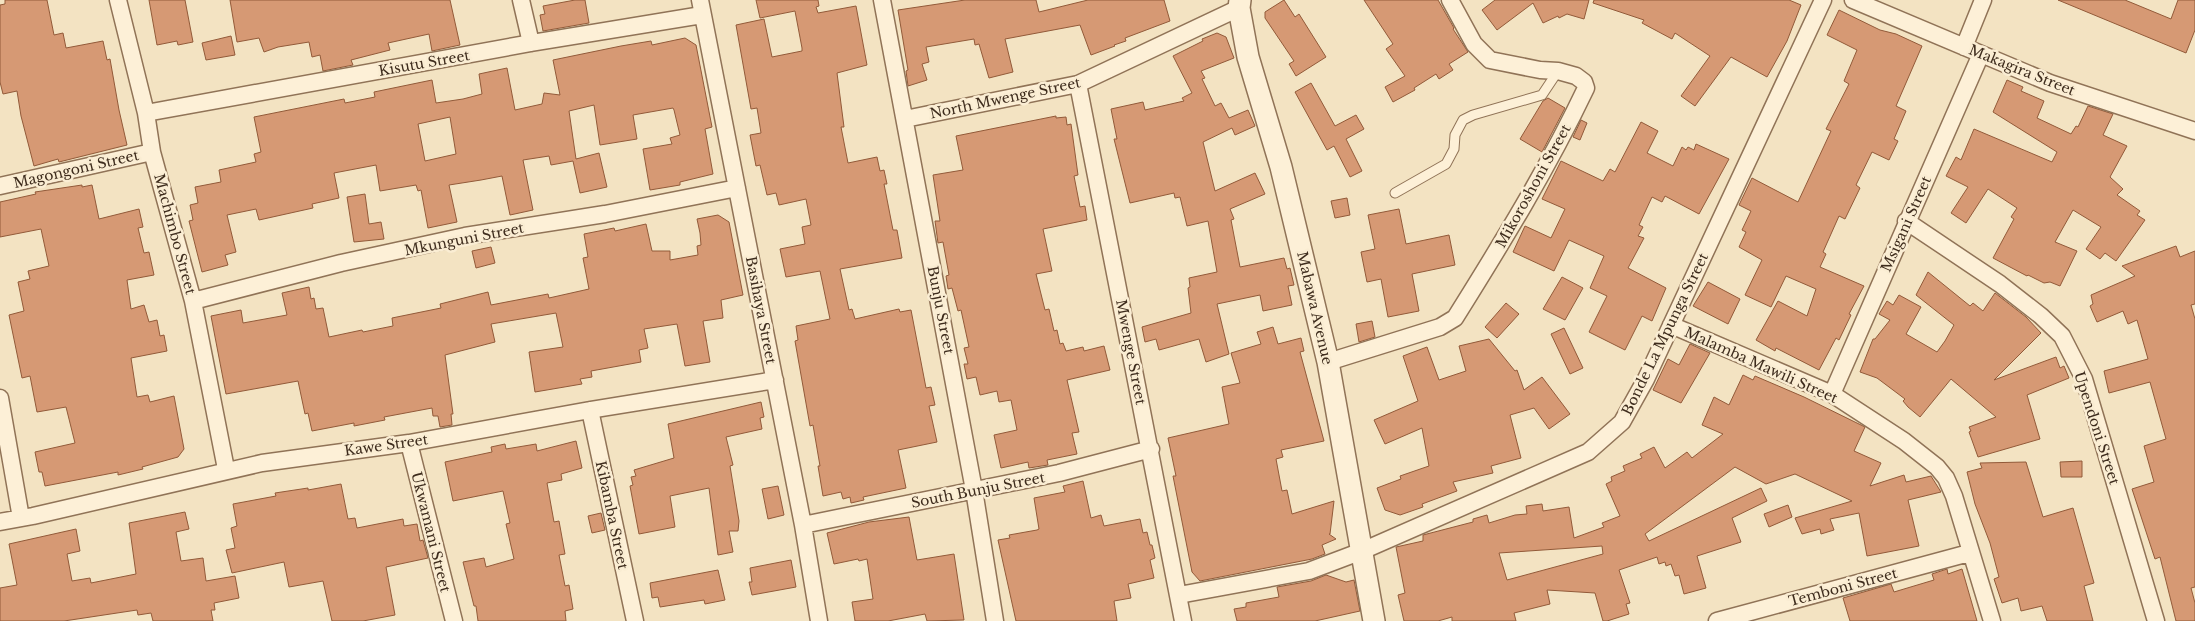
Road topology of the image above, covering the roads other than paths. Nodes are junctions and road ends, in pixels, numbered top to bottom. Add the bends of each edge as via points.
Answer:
1 (118, 0) edge
2 (521, 0) edge
3 (882, 0) edge
4 (1450, 0) edge
5 (1823, 0) edge
6 (1853, 0) edge
7 (1982, 0) edge
8 (1239, 4) edge
9 (701, 7) edge
10 (531, 43) junction
11 (1964, 47) junction
12 (1981, 54) junction
13 (1558, 71) junction
14 (1078, 84) junction
15 (146, 113) junction
16 (905, 119) junction
17 (2195, 131) edge
18 (152, 152) junction
19 (0, 186) edge
20 (737, 188) junction
21 (1395, 193) dead end
22 (1906, 221) junction
23 (192, 300) junction
24 (1671, 325) junction
25 (1328, 362) junction
26 (775, 380) junction
27 (1832, 394) junction
28 (0, 398) edge
29 (590, 410) junction
30 (409, 443) junction
31 (1151, 449) junction
32 (226, 470) junction
33 (974, 490) junction
34 (21, 518) junction
35 (0, 522) edge
36 (803, 525) junction
37 (1362, 551) junction
38 (1970, 553) junction
39 (1179, 596) junction
40 (454, 621) edge
41 (635, 621) edge
42 (819, 621) edge
43 (995, 621) edge
44 (1183, 621) edge
45 (1374, 621) edge
46 (1717, 621) edge
47 (1992, 621) edge
48 (2156, 621) edge

1 - 15 street, Machimbo Street
2 - 10 street
3 - 16 street, Bunju Street
4 - 13 street, Mikoroshoni Street via 1474,44 1490,60
5 - 24 street, Bonde La Mpunga Street
6 - 11 street, Makagira Street
7 - 11 street
8 - 14 street, North Mwenge Street
8 - 25 street, Mabawa Avenue via 1248,57 1281,167
9 - 10 street, Kisutu Street
9 - 20 street, Basihaya Street
10 - 15 street, Kisutu Street
11 - 12 street, Makagira Street
12 - 17 street, Makagira Street via 2050,83
12 - 22 street, Msigani Street
13 - 21 lane via 1542,95 1473,114 1463,120 1446,164
13 - 25 street, Mikoroshoni Street via 1576,76 1586,88 1513,226 1455,318 1440,327
14 - 16 street, North Mwenge Street
14 - 31 street, Mwenge Street
15 - 18 street, Machimbo Street
16 - 33 street, Bunju Street
18 - 19 street, Magongoni Street
18 - 23 street, Machimbo Street
20 - 23 street, Mkunguni Street via 605,214 465,236
20 - 26 street, Basihaya Street
22 - 27 street, Msigani Street
22 - 48 street, Upendoni Street via 2000,284 2062,336 2084,379
23 - 32 street, Machimbo Street
24 - 27 street, Malamba Mawili Street
24 - 37 street, Bonde La Mpunga Street via 1622,422 1588,452
25 - 37 street, Mabawa Avenue
26 - 29 street, Kawe Street
26 - 36 street, Basihaya Street
27 - 38 street, Malamba Mawili Street via 1904,441 1937,467 1954,496
28 - 34 street
29 - 30 street, Kawe Street
29 - 41 street, Kibamba Street
30 - 32 street, Kawe Street
30 - 40 street, Ukwamani Street
31 - 33 street, South Bunju Street via 1059,474
31 - 39 street, Mwenge Street
32 - 34 street, Kawe Street
33 - 36 street, South Bunju Street
33 - 43 street, Bunju Street
34 - 35 street, Kawe Street
36 - 42 street, Basihaya Street
37 - 39 street, Bonde La Mpunga Street via 1309,571
37 - 45 street, Mabawa Avenue
38 - 46 street, Temboni Street
38 - 47 street, Malamba Mawili Street
39 - 44 street, Mwenge Street

